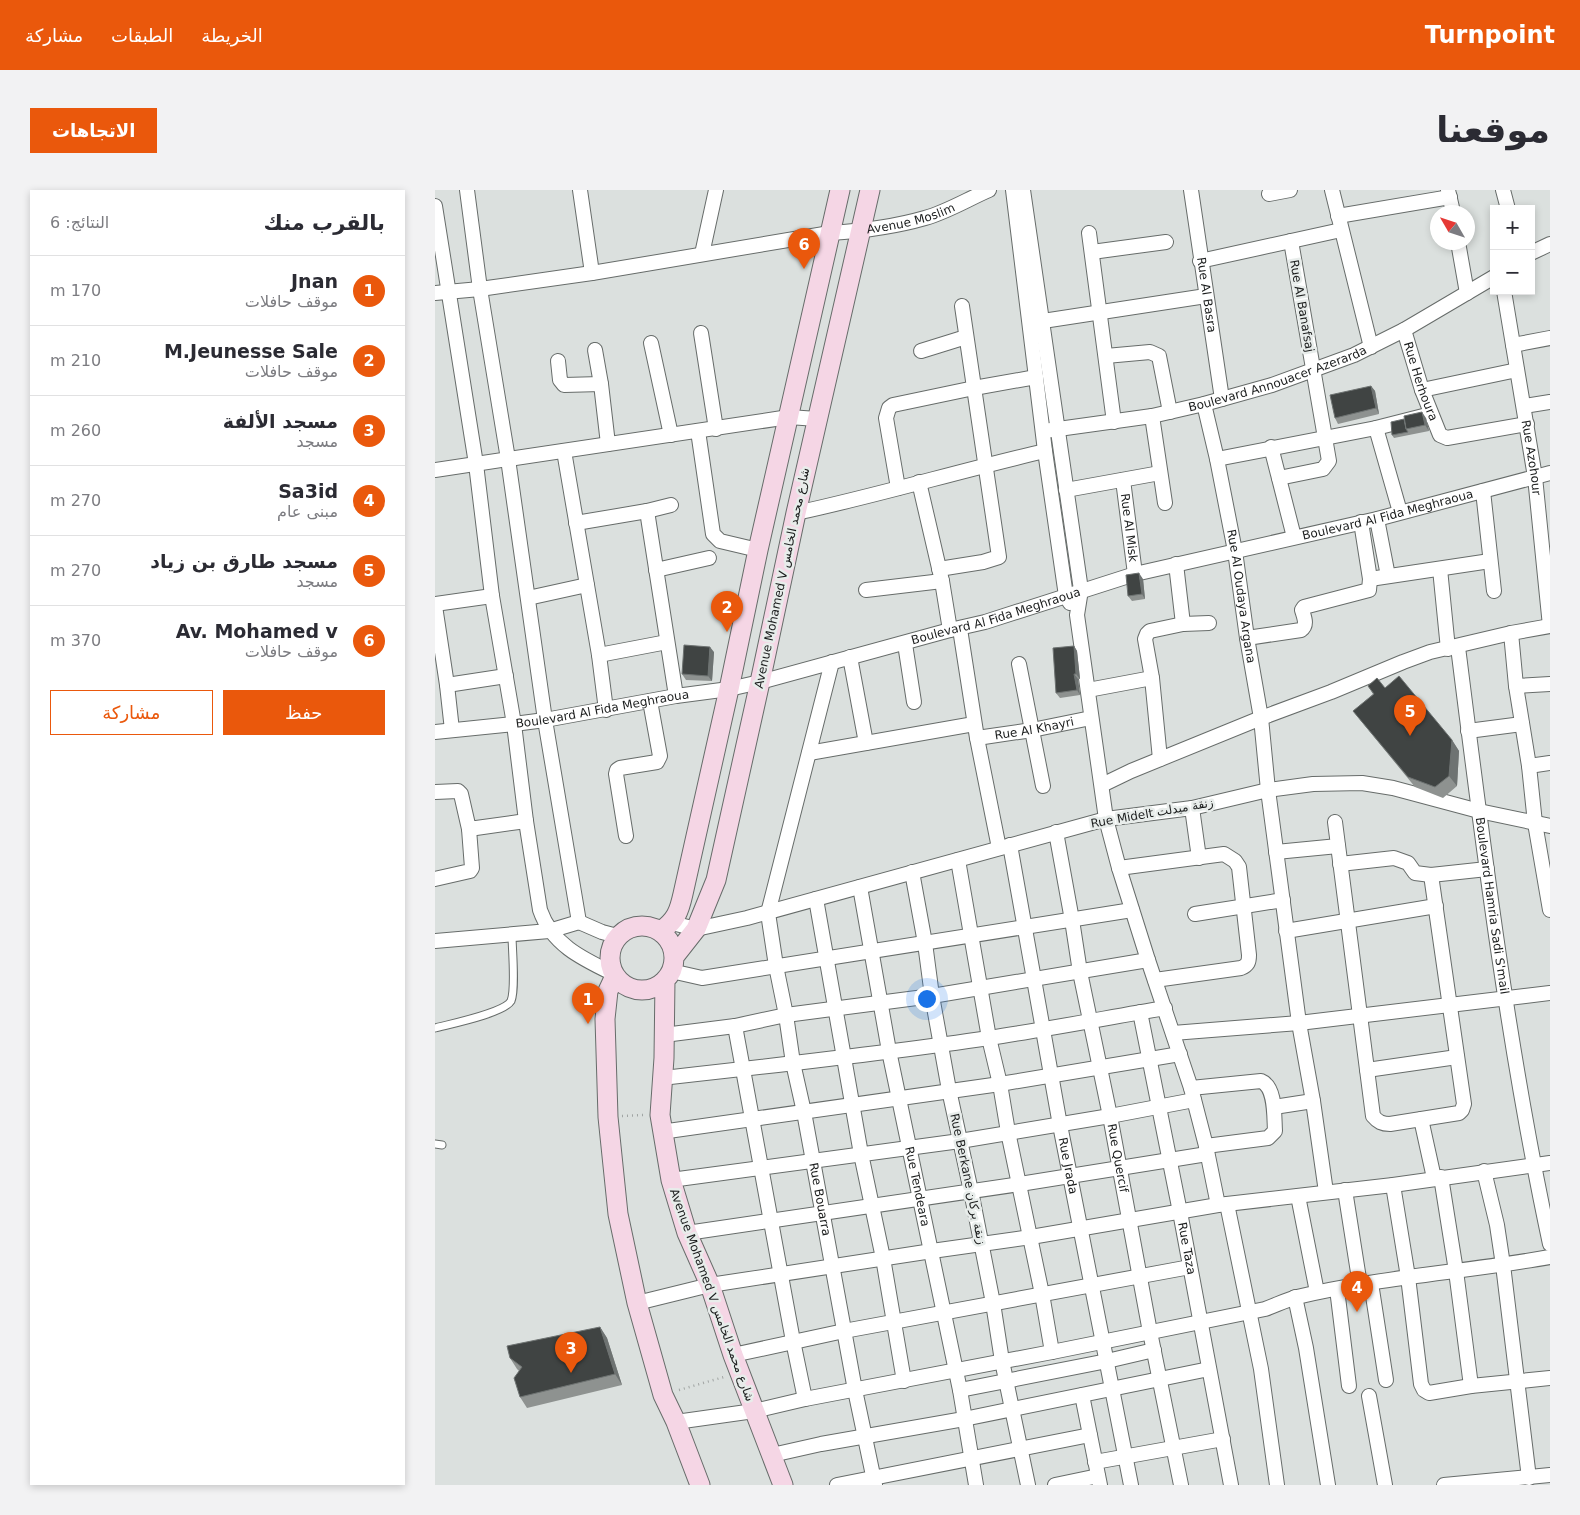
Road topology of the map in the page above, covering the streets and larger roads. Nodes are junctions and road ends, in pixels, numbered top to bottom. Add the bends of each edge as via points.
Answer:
1 (467, 190) edge
2 (579, 190) edge
3 (716, 190) edge
4 (839, 190) edge
5 (870, 190) edge
6 (989, 190) edge
7 (1013, 190) edge
8 (1023, 190) edge
9 (1191, 190) edge
10 (1290, 190) edge
11 (1332, 190) edge
12 (1503, 190) edge
13 (1449, 193) edge
14 (971, 194) edge
15 (1269, 194) dead end
16 (1507, 205) edge
17 (435, 206) edge
18 (1338, 216) junction
19 (1341, 230) junction
20 (861, 231) junction
21 (830, 233) junction
22 (1089, 233) dead end
23 (1291, 241) junction
24 (1166, 242) dead end
25 (1550, 244) edge
26 (1459, 250) edge
27 (1535, 251) edge
28 (1091, 252) junction
29 (702, 254) junction
30 (1200, 261) junction
31 (592, 273) junction
32 (1490, 279) edge
33 (480, 289) junction
34 (449, 291) junction
35 (435, 293) edge
36 (1467, 293) junction
37 (1505, 295) edge
38 (1206, 296) junction
39 (962, 306) dead end
40 (1100, 313) junction
41 (1043, 321) junction
42 (1404, 330) junction
43 (701, 333) dead end
44 (966, 337) junction
45 (1550, 338) edge
46 (651, 344) dead end
47 (1513, 345) junction
48 (1371, 347) junction
49 (595, 350) dead end
50 (921, 351) dead end
51 (1105, 356) junction
52 (558, 360) dead end
53 (1314, 370) junction
54 (1517, 370) junction
55 (1036, 377) junction
56 (601, 384) junction
57 (974, 388) junction
58 (1422, 390) junction
59 (1222, 400) junction
60 (1550, 402) edge
61 (1204, 404) junction
62 (1524, 406) junction
63 (1171, 412) junction
64 (1431, 414) junction
65 (1152, 416) junction
66 (789, 417) junction
67 (817, 419) junction
68 (1114, 422) junction
69 (1527, 424) junction
70 (1058, 428) junction
71 (1376, 428) junction
72 (716, 429) junction
73 (698, 431) junction
74 (1043, 431) junction
75 (671, 435) junction
76 (1326, 437) junction
77 (608, 444) junction
78 (1271, 448) junction
79 (564, 451) junction
80 (1045, 451) junction
81 (508, 459) junction
82 (1217, 459) junction
83 (476, 464) junction
84 (984, 464) junction
85 (435, 470) edge
86 (1160, 473) junction
87 (1550, 473) edge
88 (1535, 477) junction
89 (1279, 478) junction
90 (1123, 480) junction
91 (919, 482) junction
92 (898, 488) junction
93 (1066, 490) junction
94 (1483, 492) junction
95 (1165, 503) dead end
96 (671, 505) dead end
97 (647, 511) junction
98 (1400, 512) junction
99 (796, 513) junction
100 (1377, 519) junction
101 (1361, 522) junction
102 (576, 523) junction
103 (1294, 537) junction
104 (758, 550) junction
105 (1235, 551) junction
106 (709, 558) dead end
107 (1490, 561) junction
108 (1176, 564) junction
109 (1440, 569) junction
110 (656, 570) junction
111 (1135, 574) junction
112 (941, 575) junction
113 (1388, 576) junction
114 (1370, 579) junction
115 (587, 585) junction
116 (866, 590) dead end
117 (1081, 590) junction
118 (1494, 591) dead end
119 (492, 596) junction
120 (1066, 596) junction
121 (527, 598) junction
122 (435, 605) edge
123 (1077, 615) junction
124 (1209, 623) dead end
125 (1183, 624) junction
126 (1550, 626) edge
127 (955, 630) junction
128 (1511, 633) junction
129 (1247, 638) junction
130 (667, 642) junction
131 (905, 644) junction
132 (1453, 648) junction
133 (599, 655) junction
134 (850, 658) junction
135 (832, 662) junction
136 (1019, 664) dead end
137 (507, 676) junction
138 (1152, 678) junction
139 (442, 679) edge
140 (760, 682) junction
141 (1550, 684) edge
142 (1516, 686) junction
143 (729, 689) junction
144 (1088, 690) junction
145 (676, 696) junction
146 (650, 701) junction
147 (914, 702) dead end
148 (606, 710) junction
149 (1091, 718) junction
150 (1261, 718) junction
151 (545, 720) junction
152 (514, 724) junction
153 (974, 724) junction
154 (1523, 724) junction
155 (452, 730) junction
156 (1032, 730) junction
157 (1468, 731) junction
158 (435, 732) edge
159 (977, 738) junction
160 (866, 743) junction
161 (809, 753) junction
162 (1161, 759) junction
163 (1550, 763) edge
164 (1529, 766) junction
165 (1102, 785) junction
166 (1043, 786) dead end
167 (1268, 790) junction
168 (435, 792) edge
169 (1192, 808) junction
170 (1479, 812) junction
171 (1106, 819) junction
172 (526, 821) junction
173 (1335, 822) dead end
174 (1535, 823) junction
175 (1550, 826) edge
176 (469, 829) junction
177 (1056, 832) junction
178 (626, 836) dead end
179 (1338, 846) junction
180 (1004, 847) junction
181 (1276, 852) junction
182 (1199, 858) junction
183 (958, 860) junction
184 (1340, 864) junction
185 (1119, 868) junction
186 (1487, 869) junction
187 (912, 872) junction
188 (1431, 875) junction
189 (435, 879) edge
190 (860, 887) junction
191 (816, 899) junction
192 (1283, 900) junction
193 (1436, 906) junction
194 (1243, 907) junction
195 (1132, 910) junction
196 (1550, 910) edge
197 (768, 913) junction
198 (1195, 914) dead end
199 (1072, 920) junction
200 (1347, 921) junction
201 (579, 922) junction
202 (666, 927) junction
203 (695, 929) junction
204 (1024, 929) junction
205 (549, 931) junction
206 (1286, 931) junction
207 (617, 936) junction
208 (971, 937) junction
209 (435, 941) edge
210 (925, 943) junction
211 (871, 951) junction
212 (827, 958) junction
213 (1148, 960) junction
214 (776, 966) junction
215 (670, 969) junction
216 (1080, 972) junction
217 (615, 975) junction
218 (1033, 980) junction
219 (1155, 980) junction
220 (980, 988) junction
221 (1550, 993) edge
222 (932, 996) junction
223 (1505, 998) junction
224 (881, 1003) junction
225 (1450, 1005) junction
226 (1165, 1008) junction
227 (835, 1009) junction
228 (1140, 1012) junction
229 (786, 1016) junction
230 (1360, 1016) junction
231 (1090, 1022) junction
232 (1299, 1023) junction
233 (735, 1026) junction
234 (1043, 1029) junction
235 (1173, 1033) junction
236 (664, 1035) junction
237 (989, 1038) junction
238 (942, 1044) junction
239 (889, 1051) junction
240 (1180, 1054) junction
241 (844, 1057) junction
242 (1457, 1057) junction
243 (1149, 1060) junction
244 (793, 1063) junction
245 (1100, 1068) junction
246 (743, 1069) junction
247 (1367, 1070) junction
248 (1051, 1076) junction
249 (662, 1078) junction
250 (1000, 1084) junction
251 (949, 1090) junction
252 (1193, 1094) junction
253 (899, 1099) junction
254 (1313, 1101) junction
255 (852, 1105) junction
256 (1274, 1106) junction
257 (1159, 1107) junction
258 (804, 1112) junction
259 (1111, 1116) junction
260 (753, 1119) junction
261 (1421, 1119) junction
262 (661, 1124) junction
263 (1060, 1125) junction
264 (1009, 1132) junction
265 (960, 1141) junction
266 (910, 1147) junction
267 (1207, 1150) junction
268 (861, 1154) junction
269 (1169, 1159) junction
270 (813, 1160) junction
271 (1550, 1163) edge
272 (1533, 1165) junction
273 (761, 1168) junction
274 (1121, 1168) junction
275 (1484, 1172) junction
276 (1070, 1176) junction
277 (1437, 1178) junction
278 (671, 1180) junction
279 (1020, 1184) junction
280 (1393, 1184) junction
281 (1345, 1190) junction
282 (971, 1192) junction
283 (1326, 1192) junction
284 (1297, 1196) junction
285 (921, 1199) junction
286 (1223, 1205) junction
287 (871, 1206) junction
288 (1180, 1212) junction
289 (822, 1213) junction
290 (771, 1221) junction
291 (1130, 1221) junction
292 (1081, 1228) junction
293 (687, 1233) junction
294 (1031, 1237) junction
295 (981, 1244) junction
296 (1550, 1244) edge
297 (932, 1251) junction
298 (1550, 1257) edge
299 (883, 1258) junction
300 (832, 1266) junction
301 (1190, 1266) junction
302 (1503, 1266) junction
303 (1455, 1271) junction
304 (781, 1275) junction
305 (1140, 1275) junction
306 (1408, 1277) junction
307 (1091, 1284) junction
308 (1366, 1284) junction
309 (710, 1285) junction
310 (1337, 1289) junction
311 (1317, 1292) junction
312 (1042, 1294) junction
313 (1295, 1297) junction
314 (637, 1303) junction
315 (993, 1303) junction
316 (943, 1312) junction
317 (1248, 1312) junction
318 (1200, 1321) junction
319 (893, 1322) junction
320 (844, 1330) junction
321 (1150, 1332) junction
322 (793, 1341) junction
323 (1104, 1342) junction
324 (1154, 1350) junction
325 (1052, 1352) junction
326 (733, 1355) junction
327 (1002, 1361) junction
328 (1107, 1361) junction
329 (1209, 1369) junction
330 (955, 1370) junction
331 (1550, 1378) edge
332 (1160, 1379) junction
333 (1386, 1380) dead end
334 (904, 1381) junction
335 (1006, 1381) junction
336 (1517, 1381) junction
337 (1349, 1386) dead end
338 (1471, 1386) junction
339 (1112, 1388) junction
340 (855, 1390) junction
341 (960, 1390) junction
342 (1082, 1395) junction
343 (1369, 1396) dead end
344 (805, 1399) junction
345 (1012, 1408) junction
346 (754, 1411) junction
347 (965, 1419) junction
348 (675, 1422) junction
349 (1090, 1435) junction
350 (865, 1436) junction
351 (1223, 1439) junction
352 (1173, 1447) junction
353 (1021, 1449) junction
354 (772, 1455) junction
355 (1125, 1456) junction
356 (971, 1459) junction
357 (1095, 1462) junction
358 (1542, 1479) edge
359 (874, 1481) edge
360 (1099, 1481) edge
361 (1496, 1483) edge
362 (700, 1485) edge
363 (783, 1485) edge
364 (837, 1485) edge
365 (976, 1485) edge
366 (1028, 1485) edge
367 (1055, 1485) edge
368 (1131, 1485) edge
369 (1181, 1485) edge
370 (1231, 1485) edge
371 (1277, 1485) edge
372 (1328, 1485) edge
373 (1385, 1485) edge
374 (1444, 1485) edge
375 (1448, 1485) edge

1 - 33 street
2 - 31 street
3 - 29 street
4 - 21 street
5 - 20 street, Avenue Mohamed V شارع محمد الخامس
6 - 14 street, Avenue Moslim
7 - 55 street
8 - 41 street
9 - 30 street, Rue Al Basra
10 - 15 street
11 - 18 street
12 - 16 street
13 - 18 street
14 - 20 street, Avenue Moslim via 925,218
17 - 34 street
18 - 19 street
19 - 23 street
19 - 48 street
20 - 21 street, Avenue Moslim
20 - 67 street, Avenue Mohamed V شارع محمد الخامس
21 - 29 street, Avenue Moslim
21 - 66 street
22 - 28 street
23 - 30 street
23 - 53 street, Rue Al Banafsaj
24 - 28 street
25 - 27 street
26 - 36 street
28 - 40 street
29 - 31 street, Avenue Moslim
30 - 38 street, Rue Al Basra
31 - 33 street, Avenue Moslim
32 - 36 street, Boulevard Annouacer Azerarda
33 - 34 street, Avenue Moslim
33 - 81 street
34 - 35 street, Avenue Moslim
34 - 83 street
36 - 42 street, Boulevard Annouacer Azerarda
37 - 47 street, Rue Azohour
38 - 40 street
38 - 59 street, Rue Al Basra
39 - 44 street
40 - 41 street
40 - 51 street
41 - 70 street
42 - 48 street, Boulevard Annouacer Azerarda
42 - 58 street, Rue Herhoura
43 - 72 street
44 - 50 street
44 - 57 street
45 - 47 street
46 - 75 street
47 - 54 street, Rue Azohour
48 - 53 street, Boulevard Annouacer Azerarda
49 - 56 street
51 - 63 street via 1150,352 1159,356
51 - 68 street
52 - 56 street via 560,380 564,385
53 - 59 street, Boulevard Annouacer Azerarda
53 - 76 street, Rue Al Banafsaj
54 - 58 street
54 - 62 street, Rue Azohour
55 - 57 street
55 - 74 street
56 - 77 street
57 - 84 street
57 - 92 street via 889,408 887,418
58 - 64 street, Rue Herhoura
59 - 61 street, Boulevard Annouacer Azerarda
60 - 62 street
61 - 63 street, Boulevard Annouacer Azerarda
61 - 82 street, Rue Al Oudaya Argana
62 - 69 street, Rue Azohour
63 - 65 street, Boulevard Annouacer Azerarda
64 - 69 street, Rue Herhoura via 1438,432 1447,438
64 - 71 street
65 - 68 street, Boulevard Annouacer Azerarda
65 - 86 street
66 - 67 street
66 - 72 street
66 - 104 street
67 - 99 street, Avenue Mohamed V شارع محمد الخامس
68 - 70 street, Boulevard Annouacer Azerarda
69 - 88 street, Rue Azohour
70 - 74 street, Boulevard Annouacer Azerarda
70 - 93 street
71 - 76 street
71 - 98 street
72 - 73 street
73 - 75 street
73 - 104 street via 713,534 720,541
74 - 80 street
75 - 77 street
76 - 78 street
76 - 89 street, Rue Al Banafsaj via 1329,461 1323,469
77 - 79 street
78 - 82 street
78 - 89 street
79 - 81 street
79 - 102 street
80 - 84 street
80 - 120 street
81 - 83 street
81 - 121 street
82 - 105 street, Rue Al Oudaya Argana
83 - 85 street
83 - 119 street
84 - 91 street
84 - 112 street via 999,557
86 - 90 street
86 - 95 street
87 - 88 street, Boulevard Al Fida Meghraoua
88 - 94 street, Boulevard Al Fida Meghraoua
88 - 126 street, Rue Azohour
89 - 103 street
90 - 93 street
90 - 111 street, Rue Al Misk
91 - 92 street
91 - 112 street, Rue Jrada
92 - 99 street
93 - 117 street
94 - 98 street, Boulevard Al Fida Meghraoua
94 - 107 street
96 - 97 street
97 - 102 street
97 - 110 street
98 - 100 street, Boulevard Al Fida Meghraoua
99 - 140 street, Avenue Mohamed V شارع محمد الخامس
100 - 101 street, Boulevard Al Fida Meghraoua
100 - 113 street
101 - 103 street, Boulevard Al Fida Meghraoua
101 - 114 street
102 - 115 street
103 - 105 street, Boulevard Al Fida Meghraoua
104 - 143 street
105 - 108 street, Boulevard Al Fida Meghraoua
105 - 129 street, Rue Al Oudaya Argana
106 - 110 street
107 - 109 street
107 - 118 street
108 - 111 street, Boulevard Al Fida Meghraoua
108 - 125 street
109 - 113 street
109 - 132 street, Boulevard Hamria Sadi S'mail
110 - 130 street
111 - 117 street, Boulevard Al Fida Meghraoua
112 - 116 street
112 - 127 street, Rue Jrada
113 - 114 street
114 - 129 street via 1370,588 1366,591 1304,607 1306,624 1301,630
115 - 121 street
115 - 133 street
117 - 120 street, Boulevard Al Fida Meghraoua
117 - 123 street
119 - 122 street
119 - 137 street
120 - 123 street
120 - 127 street, Boulevard Al Fida Meghraoua
121 - 151 street
122 - 139 street
123 - 144 street
124 - 125 street
125 - 138 street via 1147,634 1145,639
126 - 128 street
127 - 131 street, Boulevard Al Fida Meghraoua
127 - 153 street, Rue Jrada
128 - 132 street
128 - 142 street
129 - 150 street, Rue Al Oudaya Argana
130 - 133 street
130 - 145 street
131 - 134 street, Boulevard Al Fida Meghraoua
131 - 147 street
132 - 150 street via 1430,652
132 - 157 street, Boulevard Hamria Sadi S'mail
133 - 148 street
134 - 135 street, Boulevard Al Fida Meghraoua
134 - 160 street
135 - 140 street, Boulevard Al Fida Meghraoua
135 - 161 street
136 - 156 street
137 - 139 street
137 - 152 street
138 - 144 street
138 - 162 street
139 - 155 street
140 - 143 street, Boulevard Al Fida Meghraoua
140 - 203 street, Avenue Mohamed V شارع محمد الخامس via 715,880
141 - 142 street
142 - 154 street
143 - 145 street, Boulevard Al Fida Meghraoua
143 - 202 street via 680,907
144 - 149 street
145 - 146 street, Boulevard Al Fida Meghraoua
146 - 148 street, Boulevard Al Fida Meghraoua
146 - 178 street via 659,760 620,768 616,774
148 - 151 street, Boulevard Al Fida Meghraoua
149 - 156 street, Rue Al Khayri
149 - 165 street
150 - 162 street
150 - 167 street, Rue Al Oudaya Argana
151 - 152 street, Boulevard Al Fida Meghraoua
151 - 201 street
152 - 155 street, Boulevard Al Fida Meghraoua
152 - 172 street
153 - 159 street, Rue Jrada
153 - 160 street
154 - 157 street
154 - 164 street
155 - 158 street, Boulevard Al Fida Meghraoua
156 - 159 street, Rue Al Khayri
156 - 166 street
157 - 170 street, Boulevard Hamria Sadi S'mail
159 - 180 street, Rue Jrada
160 - 161 street
161 - 197 street
162 - 165 street
163 - 164 street
164 - 174 street
165 - 171 street
167 - 169 street, Rue Midelt زنقة ميدلت
167 - 170 street, Rue Midelt زنقة ميدلت via 1313,784 1362,783 1393,788
167 - 181 street, Rue Al Oudaya Argana
168 - 176 street via 458,791 461,794
169 - 171 street, Rue Midelt زنقة ميدلت
169 - 182 street
170 - 174 street, Rue Midelt زنقة ميدلت
170 - 186 street, Boulevard Hamria Sadi S'mail
171 - 177 street, Rue Midelt زنقة ميدلت
171 - 185 street
172 - 176 street
172 - 205 street via 540,910
173 - 179 street
174 - 175 street, Rue Midelt زنقة ميدلت
174 - 196 street
176 - 189 street via 470,871
177 - 180 street, Rue Midelt زنقة ميدلت
177 - 199 street, Rue Quercif
179 - 181 street
179 - 184 street
180 - 183 street, Rue Midelt زنقة ميدلت
180 - 204 street, Rue Jrada
181 - 192 street, Rue Al Oudaya Argana
182 - 185 street
182 - 194 street via 1225,854 1235,861 1239,867
183 - 187 street, Rue Midelt زنقة ميدلت
183 - 208 street
184 - 188 street via 1394,858 1408,863 1415,873
184 - 200 street
185 - 195 street
186 - 188 street
186 - 223 street, Boulevard Hamria Sadi S'mail
187 - 190 street, Rue Midelt زنقة ميدلت
187 - 210 street, Rue Berkane زنقة بركان
188 - 193 street
190 - 191 street, Rue Midelt زنقة ميدلت
190 - 211 street, Rue Tendeara
191 - 197 street, Rue Midelt زنقة ميدلت
191 - 212 street
192 - 194 street
192 - 206 street, Rue Al Oudaya Argana
193 - 200 street
193 - 225 street
194 - 198 street
194 - 219 street via 1249,955 1247,965
195 - 199 street
195 - 213 street
197 - 203 street, Rue Midelt زنقة ميدلت
197 - 214 street, Rue Bouarra
199 - 204 street
199 - 216 street, Rue Quercif
200 - 206 street
200 - 230 street
201 - 205 street
201 - 207 street
202 - 203 street, Rue Midelt زنقة ميدلت
202 - 207 street via 634,926
202 - 215 street via 665,935 672,945
203 - 215 street, Avenue Mohamed V شارع محمد الخامس
204 - 208 street
204 - 218 street, Rue Jrada
205 - 209 street
205 - 217 street via 576,955
206 - 232 street, Rue Al Oudaya Argana
207 - 217 street via 609,959
208 - 210 street
208 - 220 street
210 - 211 street
210 - 222 street, Rue Berkane زنقة بركان
211 - 212 street
211 - 224 street, Rue Tendeara
212 - 214 street
212 - 227 street
213 - 216 street
213 - 219 street
214 - 215 street via 702,978
214 - 229 street, Rue Bouarra
215 - 217 street via 653,988 639,990 625,986
215 - 236 street, Avenue Mohamed V شارع محمد الخامس
216 - 218 street
216 - 231 street, Rue Quercif
217 - 314 street via 608,991 605,1019 608,1117 618,1214
218 - 220 street
218 - 234 street, Rue Jrada
219 - 226 street
220 - 222 street
220 - 237 street
221 - 223 street
222 - 224 street
222 - 238 street, Rue Berkane زنقة بركان
223 - 225 street
223 - 272 street, Boulevard Hamria Sadi S'mail
224 - 227 street
224 - 239 street, Rue Tendeara
225 - 230 street
225 - 242 street
226 - 228 street
226 - 235 street
227 - 229 street
227 - 241 street
228 - 231 street
228 - 243 street, Rue Taza
229 - 233 street
229 - 244 street, Rue Bouarra
230 - 232 street
230 - 247 street
231 - 234 street
231 - 245 street, Rue Quercif
232 - 235 street
232 - 254 street, Rue Al Oudaya Argana
233 - 236 street
233 - 246 street
234 - 237 street
234 - 248 street, Rue Jrada
235 - 240 street
236 - 249 street, Avenue Mohamed V شارع محمد الخامس
237 - 238 street
237 - 250 street
238 - 239 street
238 - 251 street, Rue Berkane زنقة بركان
239 - 241 street
239 - 253 street, Rue Tendeara
240 - 243 street
240 - 252 street
241 - 244 street
241 - 255 street
242 - 247 street
242 - 261 street via 1464,1104 1462,1110
243 - 245 street
243 - 257 street, Rue Taza
244 - 246 street
244 - 258 street, Rue Bouarra
245 - 248 street
245 - 259 street, Rue Quercif
246 - 249 street
246 - 260 street
247 - 261 street via 1376,1120 1390,1124
248 - 250 street
248 - 263 street, Rue Jrada
249 - 262 street, Avenue Mohamed V شارع محمد الخامس
250 - 251 street
250 - 264 street
251 - 253 street
251 - 265 street, Rue Berkane زنقة بركان
252 - 256 street via 1261,1081 1266,1084
252 - 257 street
252 - 267 street
253 - 255 street
253 - 266 street, Rue Tendeara
254 - 256 street
254 - 283 street, Rue Al Oudaya Argana
255 - 258 street
255 - 268 street
256 - 267 street via 1275,1131 1268,1138
257 - 259 street
257 - 269 street, Rue Taza
258 - 260 street
258 - 270 street, Rue Bouarra
259 - 263 street
259 - 274 street, Rue Quercif
260 - 262 street
260 - 273 street
261 - 277 street
262 - 278 street, Avenue Mohamed V شارع محمد الخامس
263 - 264 street
263 - 276 street, Rue Jrada
264 - 265 street
264 - 279 street
265 - 266 street
265 - 282 street, Rue Berkane زنقة بركان
266 - 268 street
266 - 285 street, Rue Tendeara
267 - 269 street
267 - 286 street
268 - 270 street
268 - 287 street
269 - 274 street
269 - 288 street, Rue Taza
270 - 273 street
270 - 289 street, Rue Bouarra
271 - 272 street
272 - 275 street
272 - 296 street, Boulevard Hamria Sadi S'mail
273 - 278 street
273 - 290 street
274 - 276 street
274 - 291 street, Rue Quercif
275 - 277 street
275 - 302 street
276 - 279 street
276 - 292 street, Rue Jrada
277 - 280 street
277 - 303 street
278 - 293 street, Avenue Mohamed V شارع محمد الخامس
279 - 282 street
279 - 294 street
280 - 281 street
280 - 306 street
281 - 283 street
281 - 308 street
282 - 285 street
282 - 295 street, Rue Berkane زنقة بركان
283 - 284 street
284 - 286 street
284 - 311 street
285 - 287 street
285 - 297 street, Rue Tendeara
286 - 288 street
286 - 317 street
287 - 289 street
287 - 299 street
288 - 291 street
288 - 301 street, Rue Taza
289 - 290 street
289 - 300 street, Rue Bouarra
290 - 293 street
290 - 304 street
291 - 292 street
291 - 305 street, Rue Quercif
292 - 294 street
292 - 307 street, Rue Jrada
293 - 309 street, Avenue Mohamed V شارع محمد الخامس
294 - 295 street
294 - 312 street
295 - 297 street
295 - 315 street, Rue Berkane زنقة بركان
297 - 299 street
297 - 316 street, Rue Tendeara
298 - 302 street
299 - 300 street
299 - 319 street
300 - 304 street
300 - 320 street, Rue Bouarra
301 - 305 street
301 - 318 street, Rue Taza
302 - 303 street
302 - 336 street
303 - 306 street
303 - 338 street
304 - 309 street
304 - 322 street
305 - 307 street
305 - 321 street, Rue Quercif
306 - 308 street
306 - 338 street via 1422,1388 1429,1393
307 - 312 street
307 - 323 street, Rue Jrada
308 - 310 street
308 - 333 street
309 - 314 street
309 - 326 street, Avenue Mohamed V شارع محمد الخامس
310 - 311 street
310 - 337 street
311 - 313 street
312 - 315 street
312 - 325 street
313 - 317 street
313 - 372 street
314 - 348 street via 663,1395
315 - 316 street
315 - 327 street, Rue Berkane زنقة بركان
316 - 319 street
316 - 330 street, Rue Tendeara
317 - 318 street
317 - 371 street via 1262,1378
318 - 321 street
318 - 329 street, Rue Taza
319 - 320 street
319 - 334 street
320 - 322 street
320 - 340 street, Rue Bouarra
321 - 323 street
321 - 324 street, Rue Quercif
322 - 326 street
322 - 344 street
323 - 325 street
323 - 328 street, Rue Jrada
324 - 328 street
324 - 332 street, Rue Quercif
325 - 327 street
326 - 346 street, Avenue Mohamed V شارع محمد الخامس
327 - 330 street
327 - 335 street, Rue Berkane زنقة بركان
328 - 335 street
328 - 339 street, Rue Jrada
329 - 332 street
329 - 351 street, Rue Taza
330 - 334 street
330 - 341 street, Rue Tendeara
331 - 336 street
332 - 339 street
332 - 352 street, Rue Quercif
334 - 340 street
335 - 341 street
335 - 345 street, Rue Berkane زنقة بركان
336 - 338 street
336 - 358 street
339 - 342 street
339 - 355 street, Rue Jrada
340 - 344 street
340 - 350 street, Rue Bouarra
341 - 347 street, Rue Tendeara
342 - 345 street
342 - 349 street
343 - 373 street
344 - 346 street
345 - 347 street
345 - 353 street, Rue Berkane زنقة بركان
346 - 348 street
346 - 354 street, Avenue Mohamed V شارع محمد الخامس
347 - 350 street
347 - 356 street, Rue Tendeara
348 - 362 street
349 - 353 street
349 - 357 street
350 - 354 street
350 - 359 street, Rue Bouarra
351 - 352 street
351 - 370 street, Rue Taza
352 - 355 street
352 - 369 street, Rue Quercif
353 - 356 street
353 - 366 street, Rue Berkane زنقة بركان
354 - 363 street, Avenue Mohamed V شارع محمد الخامس
355 - 357 street
355 - 368 street, Rue Jrada
356 - 359 street
356 - 365 street, Rue Tendeara
357 - 360 street
358 - 361 street
359 - 364 street
360 - 367 street
361 - 375 street
374 - 375 street

